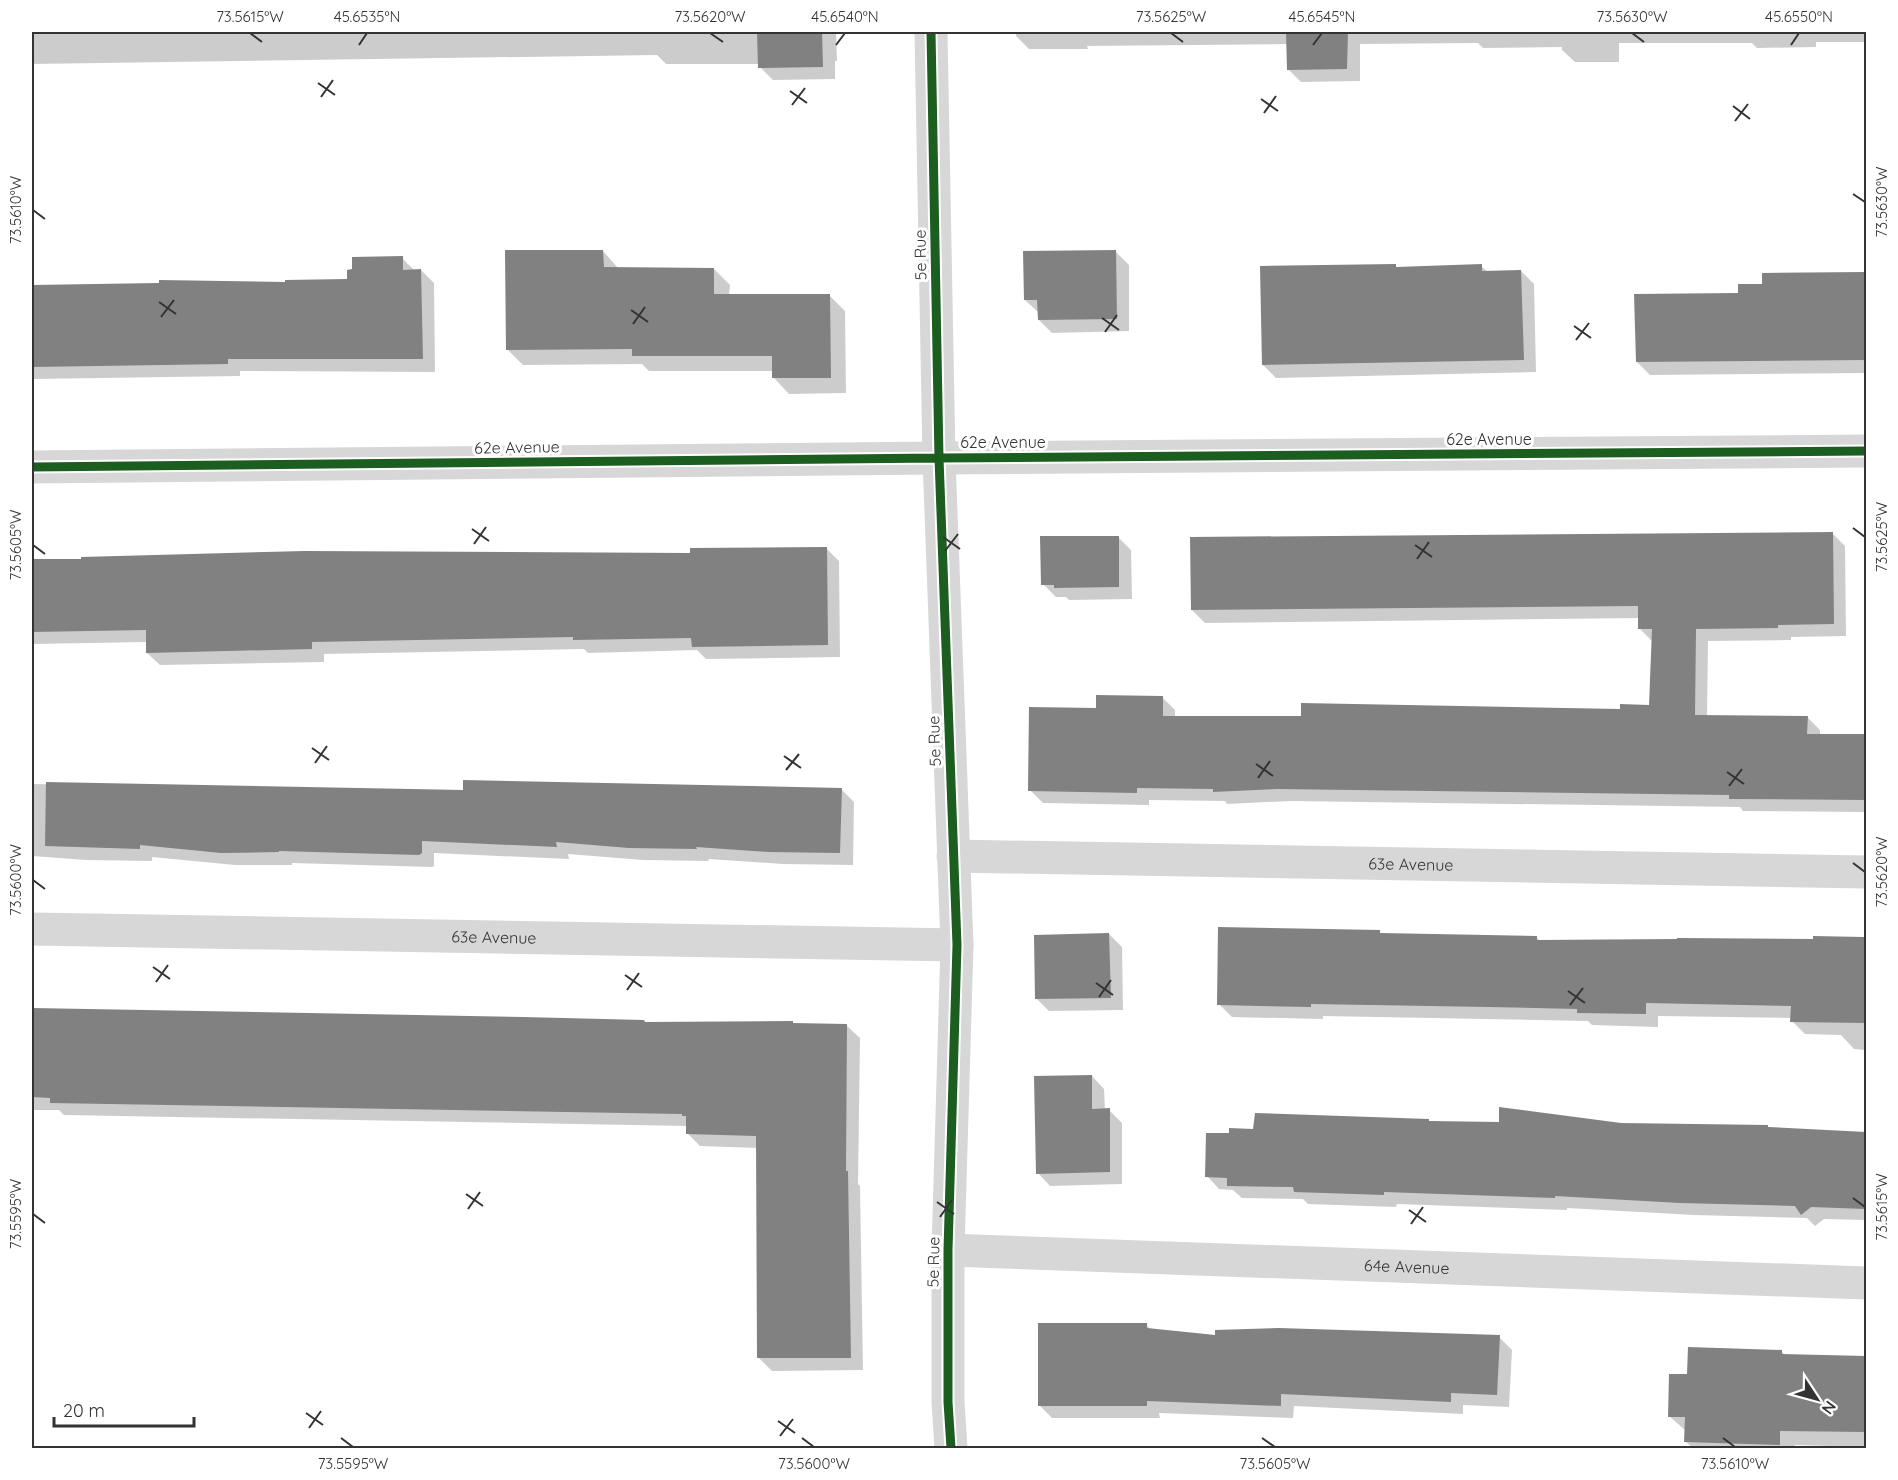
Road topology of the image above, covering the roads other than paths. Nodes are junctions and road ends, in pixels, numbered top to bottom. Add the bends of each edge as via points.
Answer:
1 (931, 32) edge
2 (1866, 451) edge
3 (939, 458) junction
4 (32, 467) edge
5 (953, 856) junction
6 (1866, 872) edge
7 (32, 929) edge
8 (957, 945) junction
9 (948, 1250) junction
10 (1866, 1283) edge
11 (951, 1449) edge

1 - 3 street, 5e Rue
2 - 3 street, 62e Avenue
3 - 4 street, 62e Avenue
3 - 5 street, 5e Rue
5 - 6 street, 63e Avenue
5 - 8 street, 5e Rue
7 - 8 street, 63e Avenue
8 - 9 street, 5e Rue
9 - 10 street, 64e Avenue
9 - 11 street, 5e Rue

